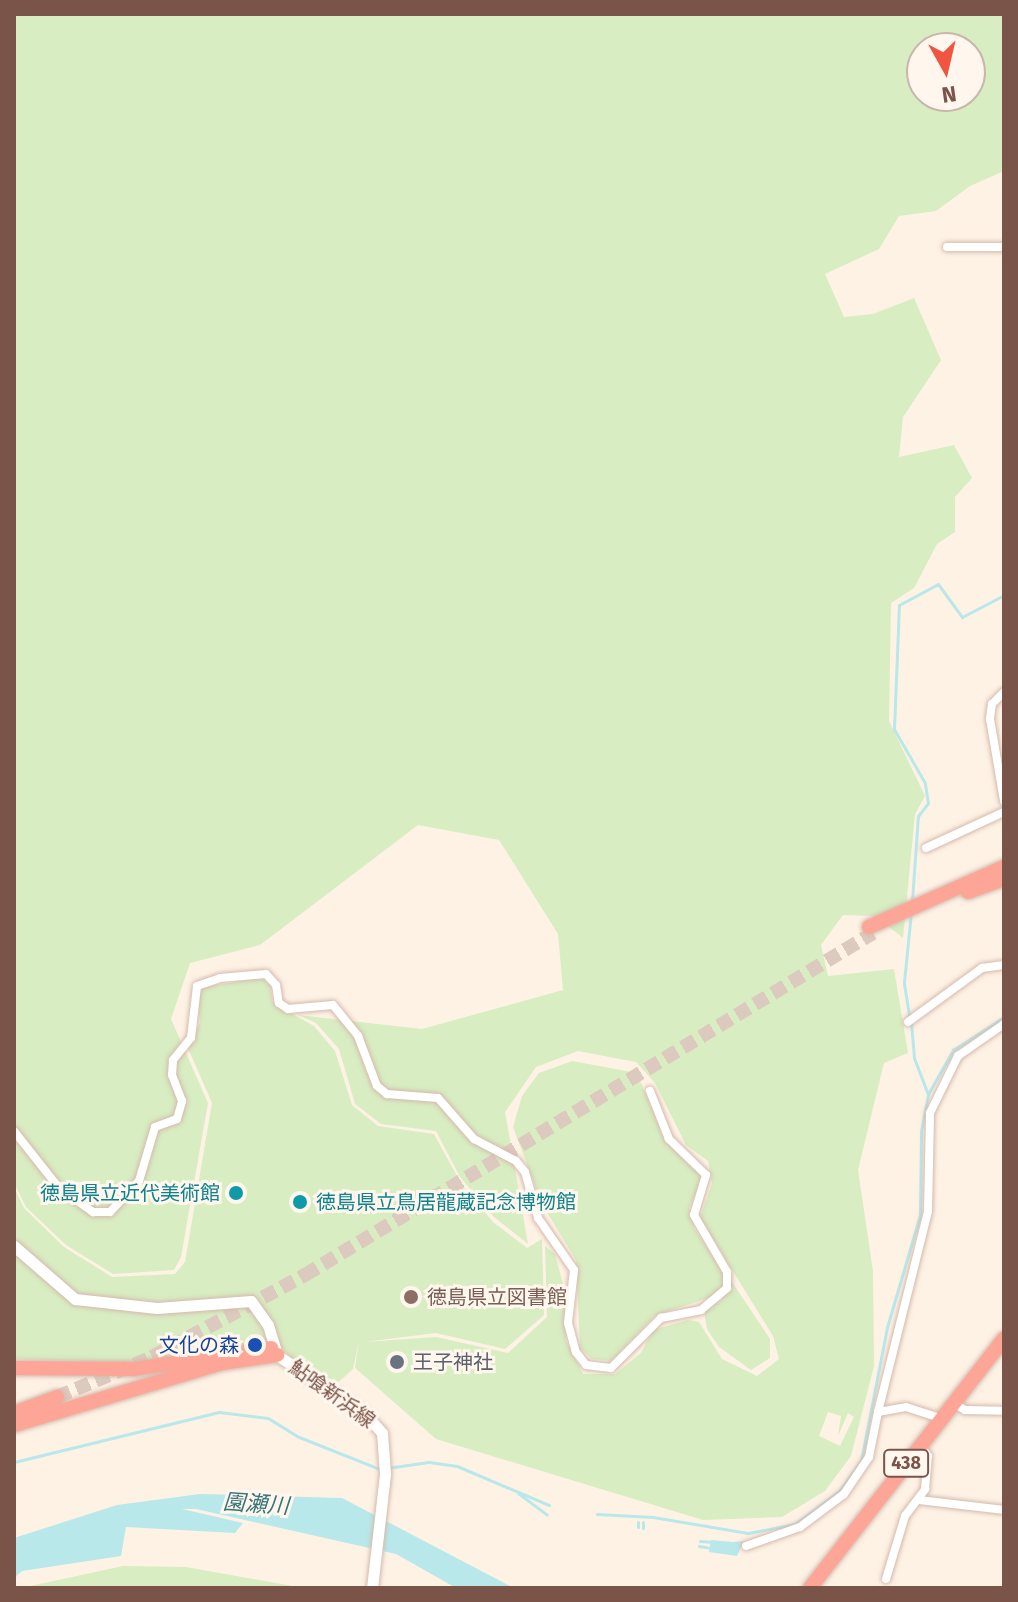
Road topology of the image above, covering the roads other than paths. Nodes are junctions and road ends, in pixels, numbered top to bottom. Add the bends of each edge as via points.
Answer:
1 (947, 247) dead end
2 (1004, 247) edge
3 (1004, 692) edge
4 (1004, 801) edge
5 (1004, 812) edge
6 (926, 848) dead end
7 (1004, 867) edge
8 (1004, 879) edge
9 (958, 891) junction
10 (871, 930) tunnel mouth
11 (1004, 965) edge
12 (908, 1022) dead end
13 (1004, 1024) edge
14 (650, 1091) dead end
15 (14, 1131) edge
16 (14, 1246) edge
17 (1004, 1339) edge
18 (275, 1351) junction
19 (14, 1368) edge
20 (953, 1403) junction
21 (14, 1405) edge
22 (1004, 1411) edge
23 (878, 1412) junction
24 (14, 1413) edge
25 (940, 1418) junction
26 (14, 1425) edge
27 (920, 1444) junction
28 (919, 1500) junction
29 (1004, 1510) edge
30 (746, 1546) dead end
31 (886, 1579) dead end
32 (372, 1588) edge
33 (810, 1588) edge

1 - 2 street
3 - 4 street via 992,704 990,719
5 - 6 street
7 - 9 highway
8 - 9 highway
9 - 10 highway
11 - 12 street via 982,968
13 - 23 street via 958,1056 930,1113 928,1211
14 - 15 street via 669,1139 706,1175 694,1215 727,1272 727,1288 701,1310 661,1318 611,1368 586,1365 576,1352 568,1323 574,1270 538,1218 525,1172 516,1161 474,1139 438,1098 387,1094 377,1086 358,1036 333,1005 288,1009 279,1003 276,985 266,974 197,986 191,1038 173,1060 172,1075 182,1101 177,1119 155,1127 139,1181 110,1212 93,1212 59,1188
16 - 18 street via 75,1299 157,1308 251,1301 268,1325
17 - 20 highway, 438
18 - 19 highway via 134,1369
18 - 26 highway
18 - 32 street, 鮎喰新浜線 via 373,1421 385,1447
20 - 22 street via 965,1410
20 - 25 highway, 438
21 - 24 highway via 56,1393
23 - 25 street via 906,1407
23 - 30 street via 869,1457 844,1494 800,1527
25 - 27 highway, 438
27 - 28 street via 928,1456
27 - 33 highway, 438
28 - 29 street
28 - 31 street via 905,1516

